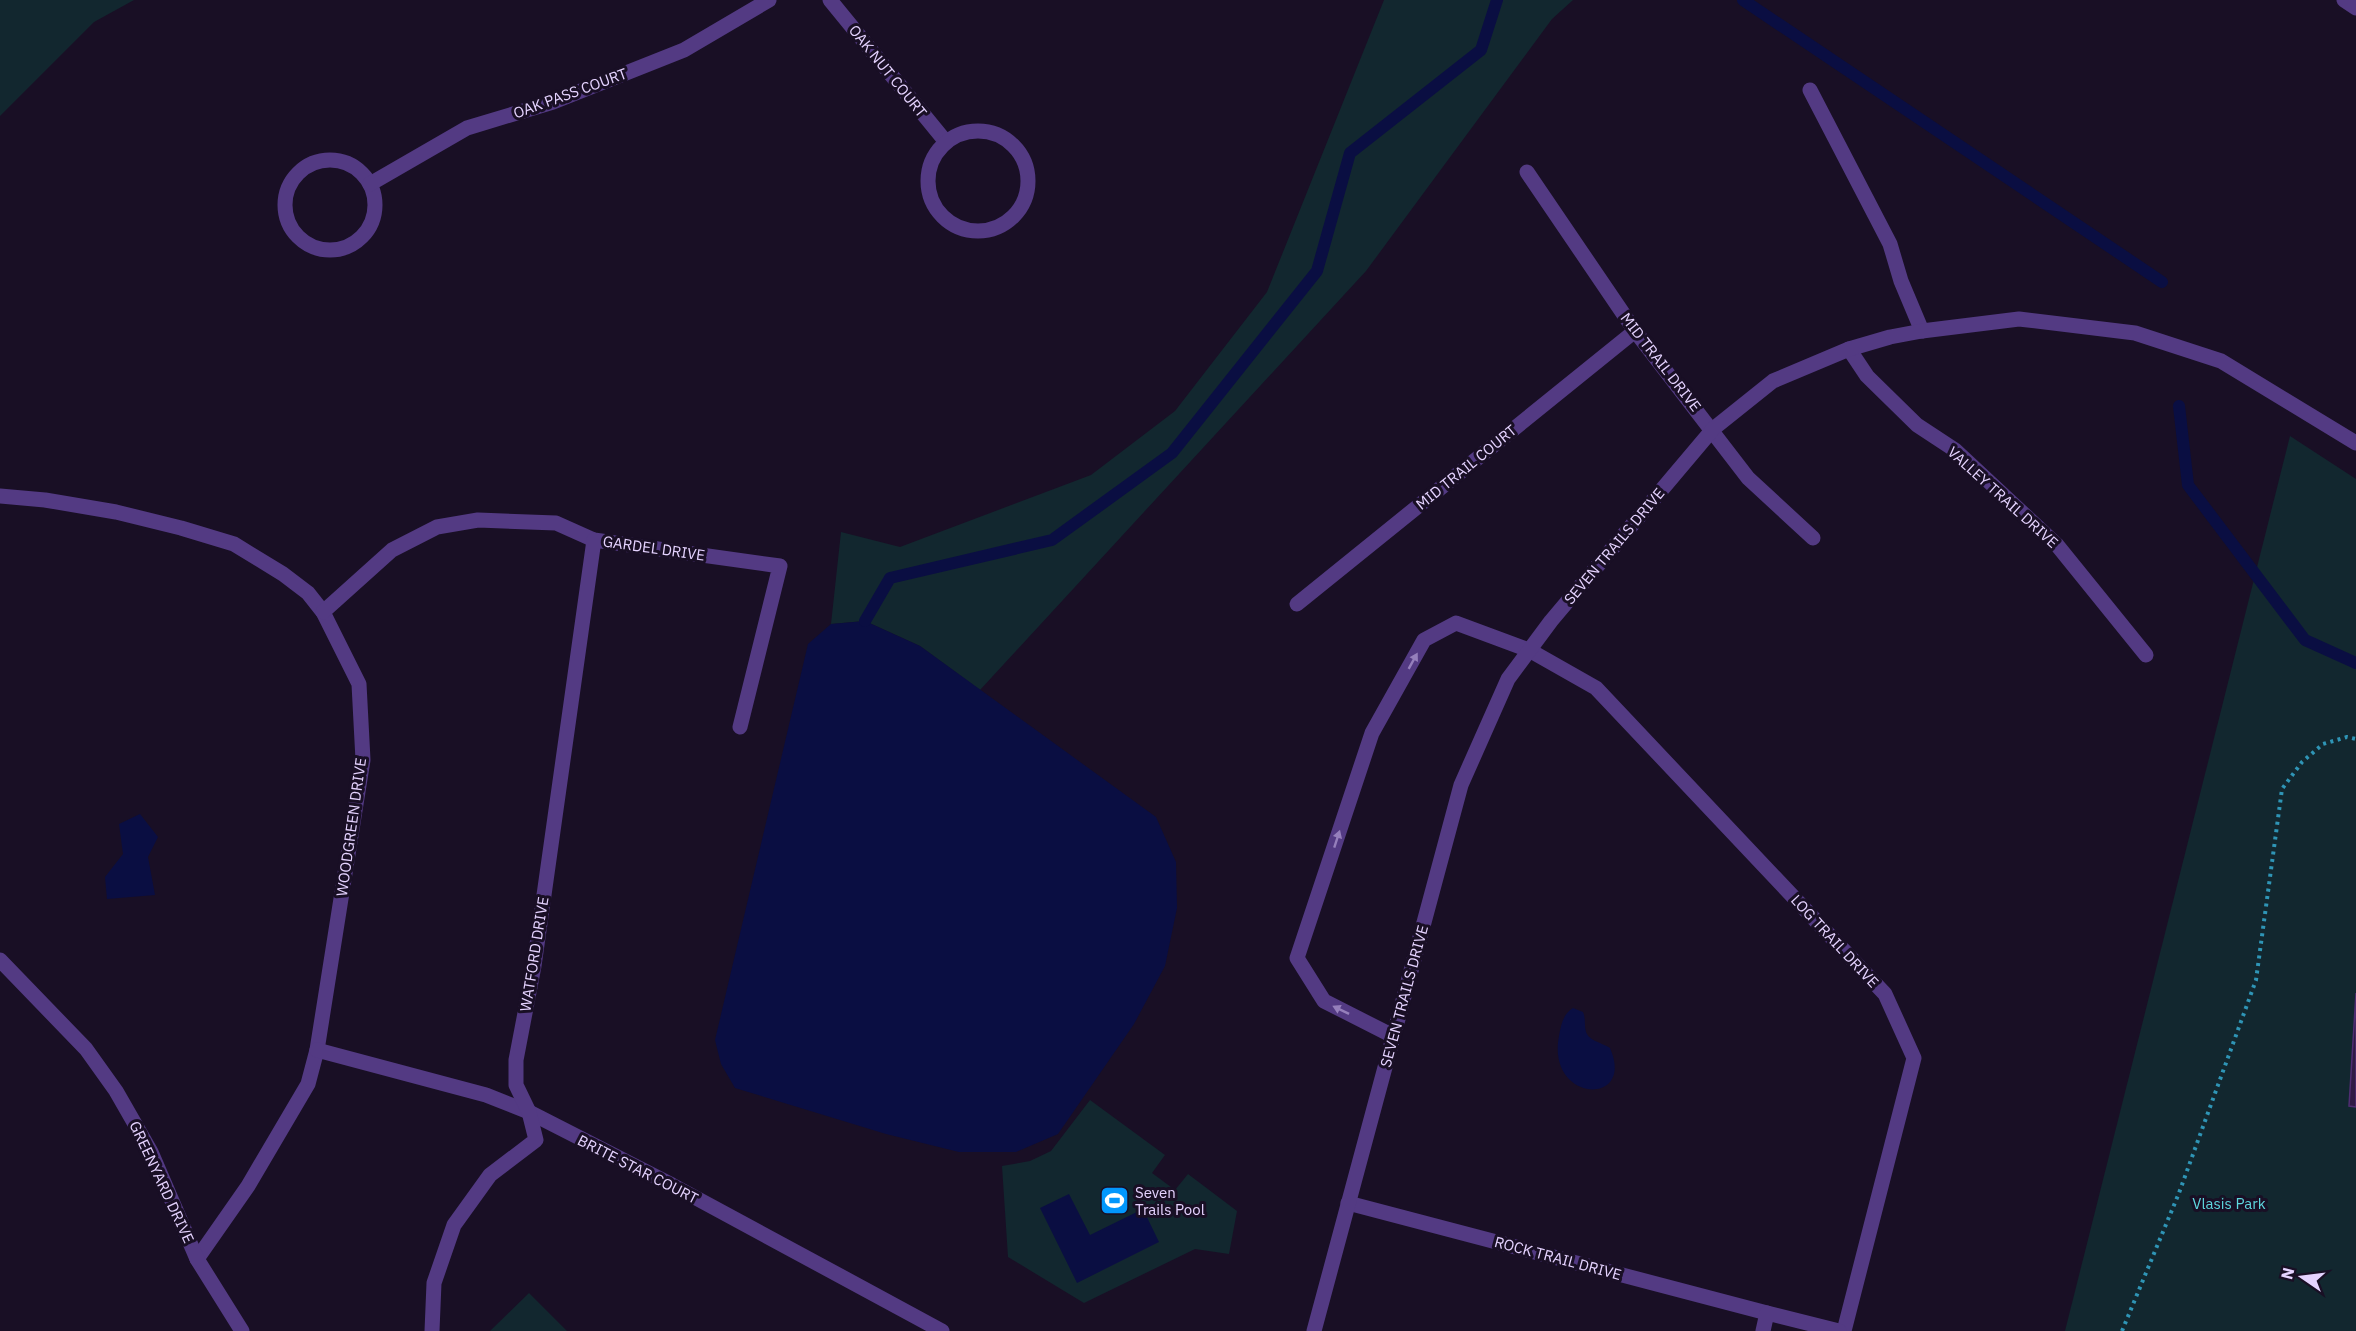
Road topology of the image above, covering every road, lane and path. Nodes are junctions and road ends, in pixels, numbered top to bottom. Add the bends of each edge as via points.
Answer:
1 (769, 0) edge
2 (830, 0) edge
3 (2344, 0) edge
4 (2356, 8) edge
5 (1810, 90) dead end
6 (946, 142) junction
7 (1527, 172) dead end
8 (370, 184) junction
9 (1635, 331) junction
10 (1922, 331) junction
11 (1849, 350) junction
12 (1713, 429) junction
13 (2356, 443) edge
14 (0, 496) edge
15 (1813, 538) dead end
16 (594, 540) junction
17 (1297, 604) dead end
18 (323, 612) junction
19 (1529, 650) junction
20 (2146, 655) dead end
21 (740, 727) dead end
22 (2356, 739) edge
23 (0, 960) edge
24 (1394, 1036) junction
25 (317, 1050) junction
26 (529, 1112) junction
27 (1348, 1203) junction
28 (197, 1259) junction
29 (1767, 1313) junction
30 (242, 1331) edge
31 (432, 1331) edge
32 (942, 1331) edge
33 (1314, 1331) edge
34 (1763, 1331) edge
35 (1839, 1331) edge
36 (1844, 1331) edge
37 (2122, 1331) edge

1 - 8 street, OAK PASS COURT via 684,50 553,102 467,128
2 - 6 street, OAK NUT COURT
3 - 4 street
5 - 10 street via 1890,244
6 - 6 street via 928,171 928,188 942,218 973,232 1005,224 1018,213 1028,182 1026,166 1007,140 976,131
7 - 9 street, MID TRAIL DRIVE
8 - 8 street via 350,164 335,160 307,166 288,188 286,210 293,231 317,249 332,251 346,247 369,228 375,199
9 - 12 street, MID TRAIL DRIVE
9 - 17 street, MID TRAIL COURT
10 - 11 street, SEVEN TRAILS DRIVE
10 - 13 street, SEVEN TRAILS DRIVE via 2019,319 2135,333 2221,361
11 - 12 street, SEVEN TRAILS DRIVE via 1773,381
11 - 20 street, VALLEY TRAIL DRIVE via 1867,376 1917,425 1955,450 2057,545
12 - 15 street, MID TRAIL DRIVE via 1749,478
12 - 19 street, SEVEN TRAILS DRIVE
14 - 18 street, WOODGREEN DRIVE via 116,512 234,544 308,593
16 - 18 street, GARDEL DRIVE via 556,523 478,520 437,527 392,550
16 - 21 street, GARDEL DRIVE via 780,566
16 - 26 street, WATFORD DRIVE via 534,966 516,1060 516,1085
18 - 25 street, WOODGREEN DRIVE via 358,684 363,760
19 - 24 street, SEVEN TRAILS DRIVE via 1508,679 1461,785
24 -> 19 street, LOG TRAIL DRIVE via 1324,1001 1297,957 1372,733 1424,640 1456,623
19 - 36 street, LOG TRAIL DRIVE via 1596,688 1885,994 1914,1058
22 - 37 path via 2347,737 2323,744 2302,762 2282,789 2256,980 2178,1193
23 - 28 street, GREENYARD DRIVE via 86,1049 116,1091 151,1152
24 - 27 street, SEVEN TRAILS DRIVE
25 - 26 street, BRITE STAR COURT via 486,1095
25 - 28 street, WOODGREEN DRIVE via 308,1084 248,1186
26 - 31 street, WATFORD DRIVE via 536,1140 490,1175 454,1225 434,1283
26 - 32 street, BRITE STAR COURT
27 - 29 street, ROCK TRAIL DRIVE
27 - 33 street, SEVEN TRAILS DRIVE
28 - 30 street, GREENYARD DRIVE
29 - 34 street
29 - 35 street

